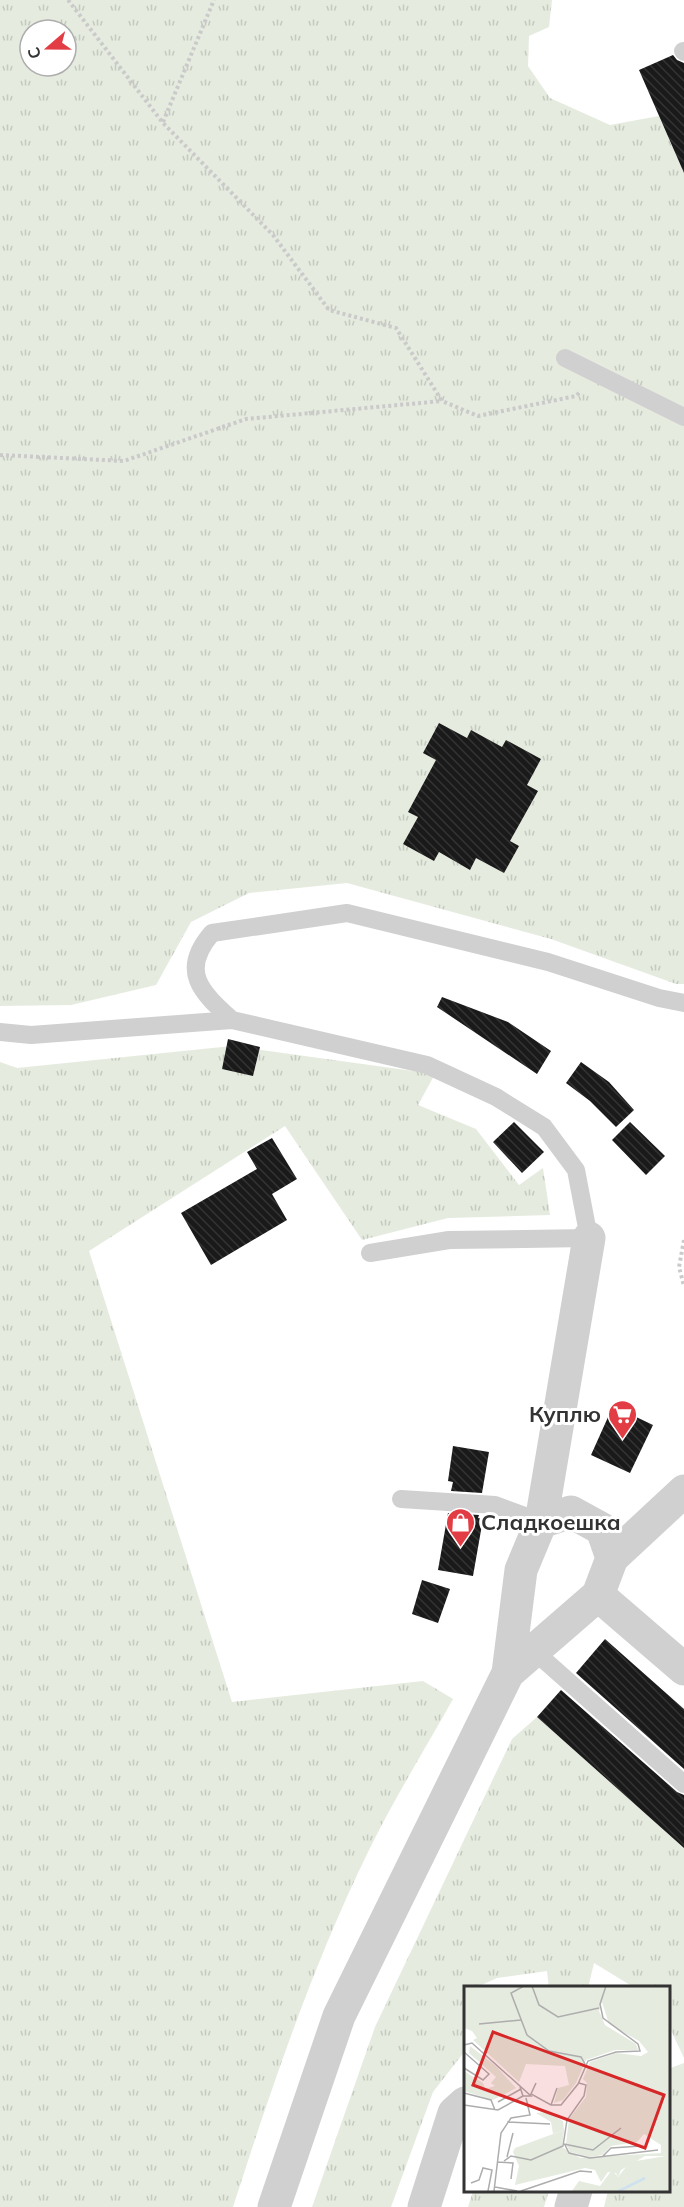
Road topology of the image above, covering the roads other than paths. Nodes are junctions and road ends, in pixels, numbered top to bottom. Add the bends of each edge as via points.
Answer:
1 (565, 358) dead end
2 (684, 417) edge
3 (684, 1003) edge
4 (232, 1020) junction
5 (0, 1032) edge
6 (589, 1238) junction
7 (370, 1253) dead end
8 (684, 1491) edge
9 (401, 1499) dead end
10 (541, 1522) junction
11 (612, 1558) junction
12 (598, 1595) junction
13 (534, 1651) junction
14 (684, 1669) edge
15 (508, 1673) junction
16 (684, 1784) edge
17 (464, 2104) edge
18 (575, 2192) edge
19 (273, 2207) edge
20 (424, 2207) edge
21 (571, 2207) edge

1 - 2 lane
3 - 4 lane via 548,962 346,913 212,933 199,948 194,964 196,979 209,999
4 - 5 lane via 31,1035
4 - 6 lane via 427,1065 506,1103 544,1127 576,1170
6 - 7 lane via 449,1240
6 - 10 street
8 - 11 street
9 - 10 lane via 495,1505
10 - 11 street via 572,1512 602,1529
10 - 15 street via 521,1570
11 - 12 street
12 - 13 street
12 - 14 street
13 - 15 street
13 - 16 lane
15 - 19 street via 339,2016
17 - 20 street via 454,2113
18 - 21 street

